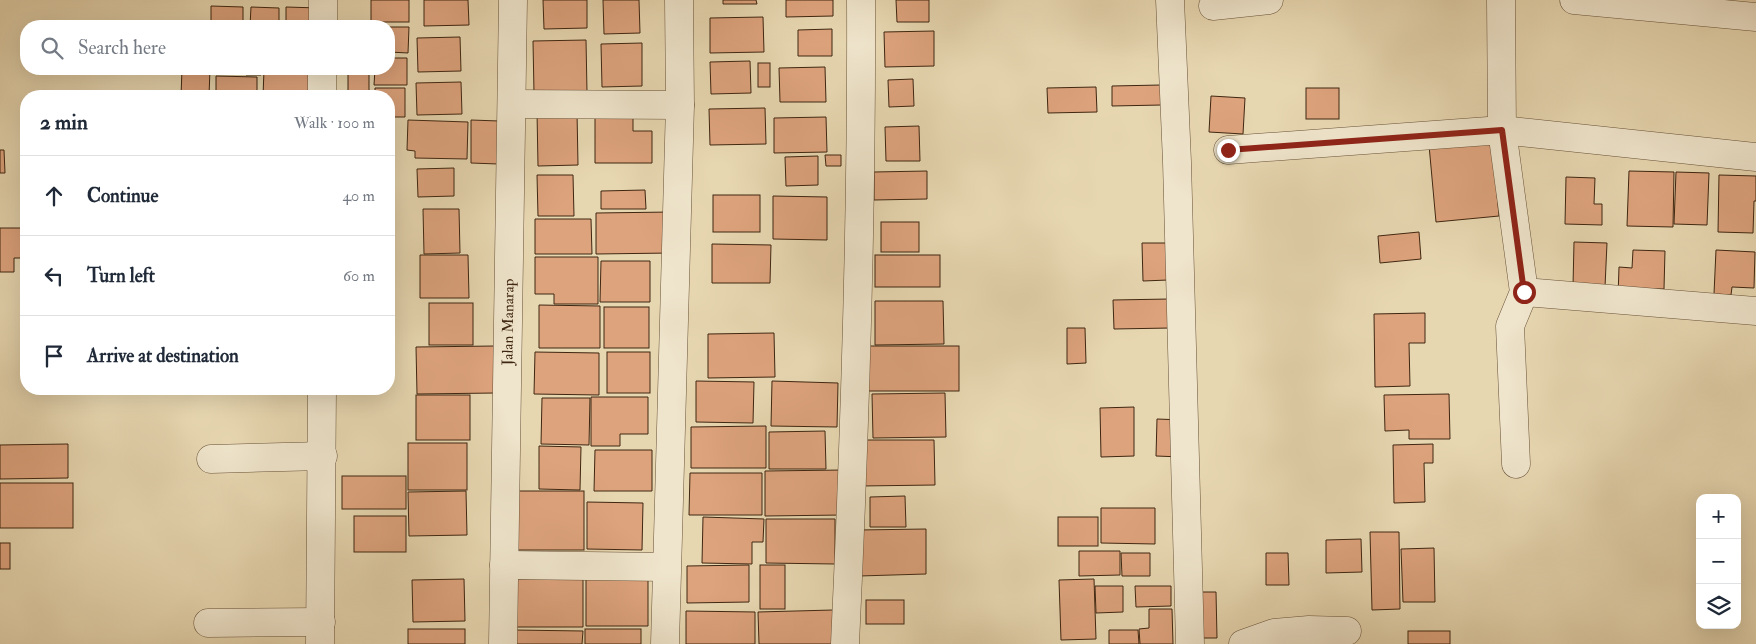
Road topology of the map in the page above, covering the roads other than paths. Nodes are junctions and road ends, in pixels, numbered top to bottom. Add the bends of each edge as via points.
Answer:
1 (323, 0) edge
2 (513, 0) edge
3 (679, 0) edge
4 (861, 0) edge
5 (1170, 0) edge
6 (1270, 0) edge
7 (1500, 0) edge
8 (1574, 0) edge
9 (1213, 6) dead end
10 (1756, 17) edge
11 (323, 20) edge
12 (322, 75) edge
13 (322, 90) edge
14 (512, 104) junction
15 (680, 105) junction
16 (1502, 130) junction
17 (1228, 150) dead end
18 (1756, 157) edge
19 (1524, 292) junction
20 (1756, 311) edge
21 (322, 395) edge
22 (323, 456) junction
23 (211, 459) dead end
24 (1516, 464) dead end
25 (504, 565) junction
26 (666, 567) junction
27 (208, 623) dead end
28 (1347, 631) dead end
29 (321, 633) edge
30 (503, 644) edge
31 (665, 644) edge
32 (845, 644) edge
33 (1190, 644) edge
34 (1242, 644) edge

1 - 11 street
2 - 14 street, Jalan Manarap
3 - 15 street
4 - 32 street via 852,506
5 - 33 street
6 - 9 street
7 - 16 street
8 - 10 street
12 - 13 street
14 - 15 street
14 - 25 street, Jalan Manarap
15 - 26 street
16 - 17 street
16 - 18 street
16 - 19 street
19 - 20 street
19 - 24 street via 1510,326
21 - 22 street
22 - 23 street
22 - 29 street
25 - 26 street
25 - 30 street, Jalan Manarap
26 - 31 street
27 - 29 street
28 - 34 street via 1274,633

